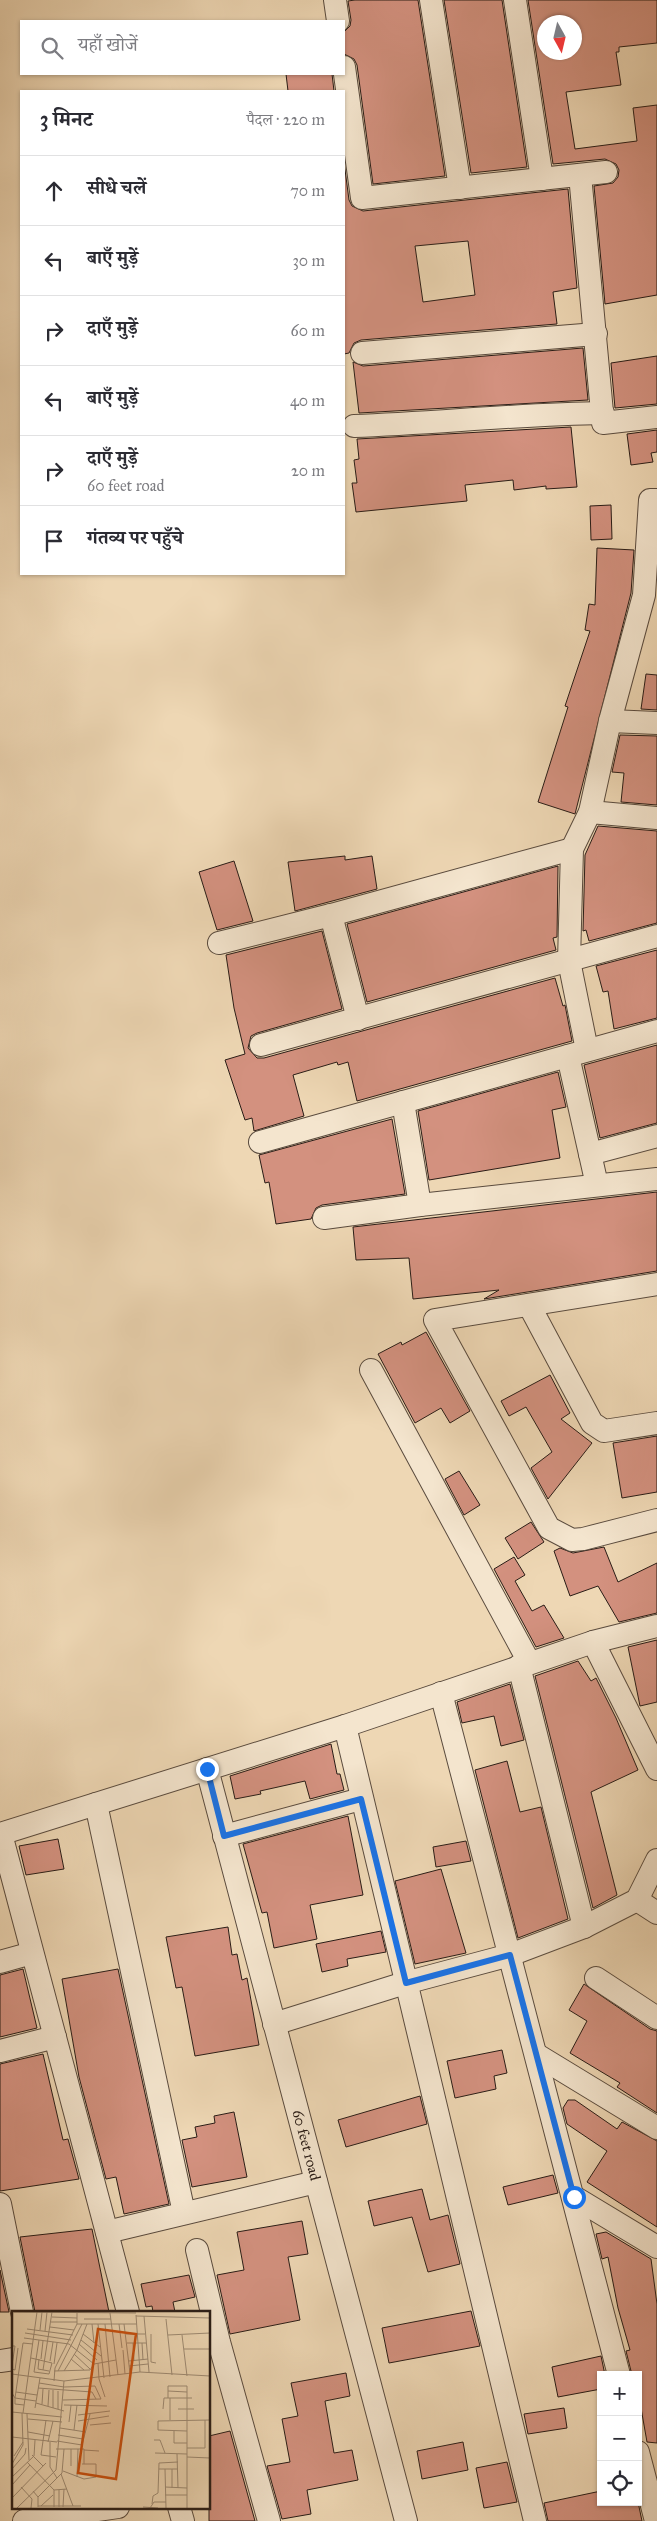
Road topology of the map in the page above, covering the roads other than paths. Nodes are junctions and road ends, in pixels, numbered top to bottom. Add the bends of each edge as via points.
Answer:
1 (335, 0) edge
2 (431, 0) edge
3 (515, 0) edge
4 (338, 20) edge
5 (345, 74) edge
6 (606, 172) dead end
7 (580, 175) junction
8 (542, 179) junction
9 (460, 188) junction
10 (596, 334) junction
11 (362, 353) dead end
12 (603, 413) junction
13 (657, 417) edge
14 (354, 426) dead end
15 (657, 500) edge
16 (651, 595) edge
17 (610, 721) junction
18 (657, 723) edge
19 (590, 812) junction
20 (657, 818) edge
21 (572, 849) junction
22 (331, 915) junction
23 (657, 936) edge
24 (219, 943) dead end
25 (569, 961) junction
26 (358, 1019) junction
27 (657, 1031) edge
28 (261, 1045) dead end
29 (577, 1053) junction
30 (403, 1102) junction
31 (657, 1136) edge
32 (260, 1142) dead end
33 (590, 1154) junction
34 (657, 1179) edge
35 (597, 1185) junction
36 (420, 1205) junction
37 (324, 1218) dead end
38 (657, 1284) edge
39 (529, 1305) junction
40 (371, 1370) dead end
41 (657, 1423) edge
42 (657, 1520) edge
43 (657, 1626) edge
44 (593, 1642) junction
45 (524, 1664) junction
46 (441, 1693) junction
47 (345, 1726) junction
48 (207, 1769) junction
49 (657, 1769) edge
50 (361, 1799) junction
51 (96, 1804) junction
52 (0, 1834) edge
53 (224, 1836) junction
54 (657, 1860) edge
55 (637, 1900) junction
56 (657, 1913) edge
57 (584, 1927) junction
58 (32, 1953) junction
59 (510, 1955) junction
60 (0, 1962) edge
61 (596, 1978) dead end
62 (406, 1983) junction
63 (657, 2018) edge
64 (274, 2024) junction
65 (55, 2037) junction
66 (0, 2052) edge
67 (537, 2055) junction
68 (657, 2128) edge
69 (316, 2182) junction
70 (574, 2197) junction
71 (0, 2204) edge
72 (184, 2213) junction
73 (107, 2232) junction
74 (657, 2247) edge
75 (197, 2250) dead end
76 (22, 2311) edge
77 (128, 2311) edge
78 (618, 2371) edge
79 (640, 2461) edge
80 (111, 2508) edge
81 (179, 2508) edge
82 (24, 2521) edge
83 (183, 2521) edge
84 (269, 2521) edge
85 (406, 2521) edge
86 (535, 2521) edge
87 (656, 2521) edge

1 - 4 street
2 - 9 street
3 - 8 street
5 - 9 street via 362,198
6 - 7 street
7 - 8 street
7 - 10 street
8 - 9 street
10 - 11 street
10 - 12 street
12 - 13 street via 603,423
12 - 14 street
15 - 16 street via 650,500
16 - 17 street
17 - 18 street
17 - 19 street
19 - 20 street
19 - 21 street
21 - 22 street
21 - 25 street
22 - 24 street
22 - 26 street
23 - 25 street
25 - 26 street
25 - 29 street
26 - 28 street
27 - 29 street
29 - 30 street
29 - 33 street
30 - 32 street
30 - 36 street
31 - 33 street
33 - 35 street
34 - 35 street
35 - 36 street
36 - 37 street
38 - 39 street
39 - 41 street via 592,1423 604,1431
39 - 42 street via 435,1320 549,1528 572,1540
40 - 45 street
43 - 44 street
44 - 45 street
44 - 49 street
45 - 46 street
45 - 57 street
46 - 47 street
46 - 59 street
47 - 48 street
47 - 50 street
48 - 51 street
48 - 53 street, 60 feet road
50 - 53 street
50 - 62 street
51 - 52 street
51 - 72 street
52 - 58 street
53 - 64 street, 60 feet road
54 - 55 street
55 - 56 street
55 - 57 street
57 - 59 street
58 - 60 street
58 - 65 street
59 - 62 street
59 - 67 street
61 - 63 street
62 - 64 street
62 - 86 street
64 - 69 street, 60 feet road
65 - 66 street
65 - 73 street
67 - 68 street
67 - 70 street
69 - 72 street
69 - 85 street, 60 feet road
70 - 74 street
70 - 78 street
71 - 76 street
72 - 73 street
73 - 77 street
75 - 84 street
79 - 87 street
80 - 82 street
81 - 83 street

